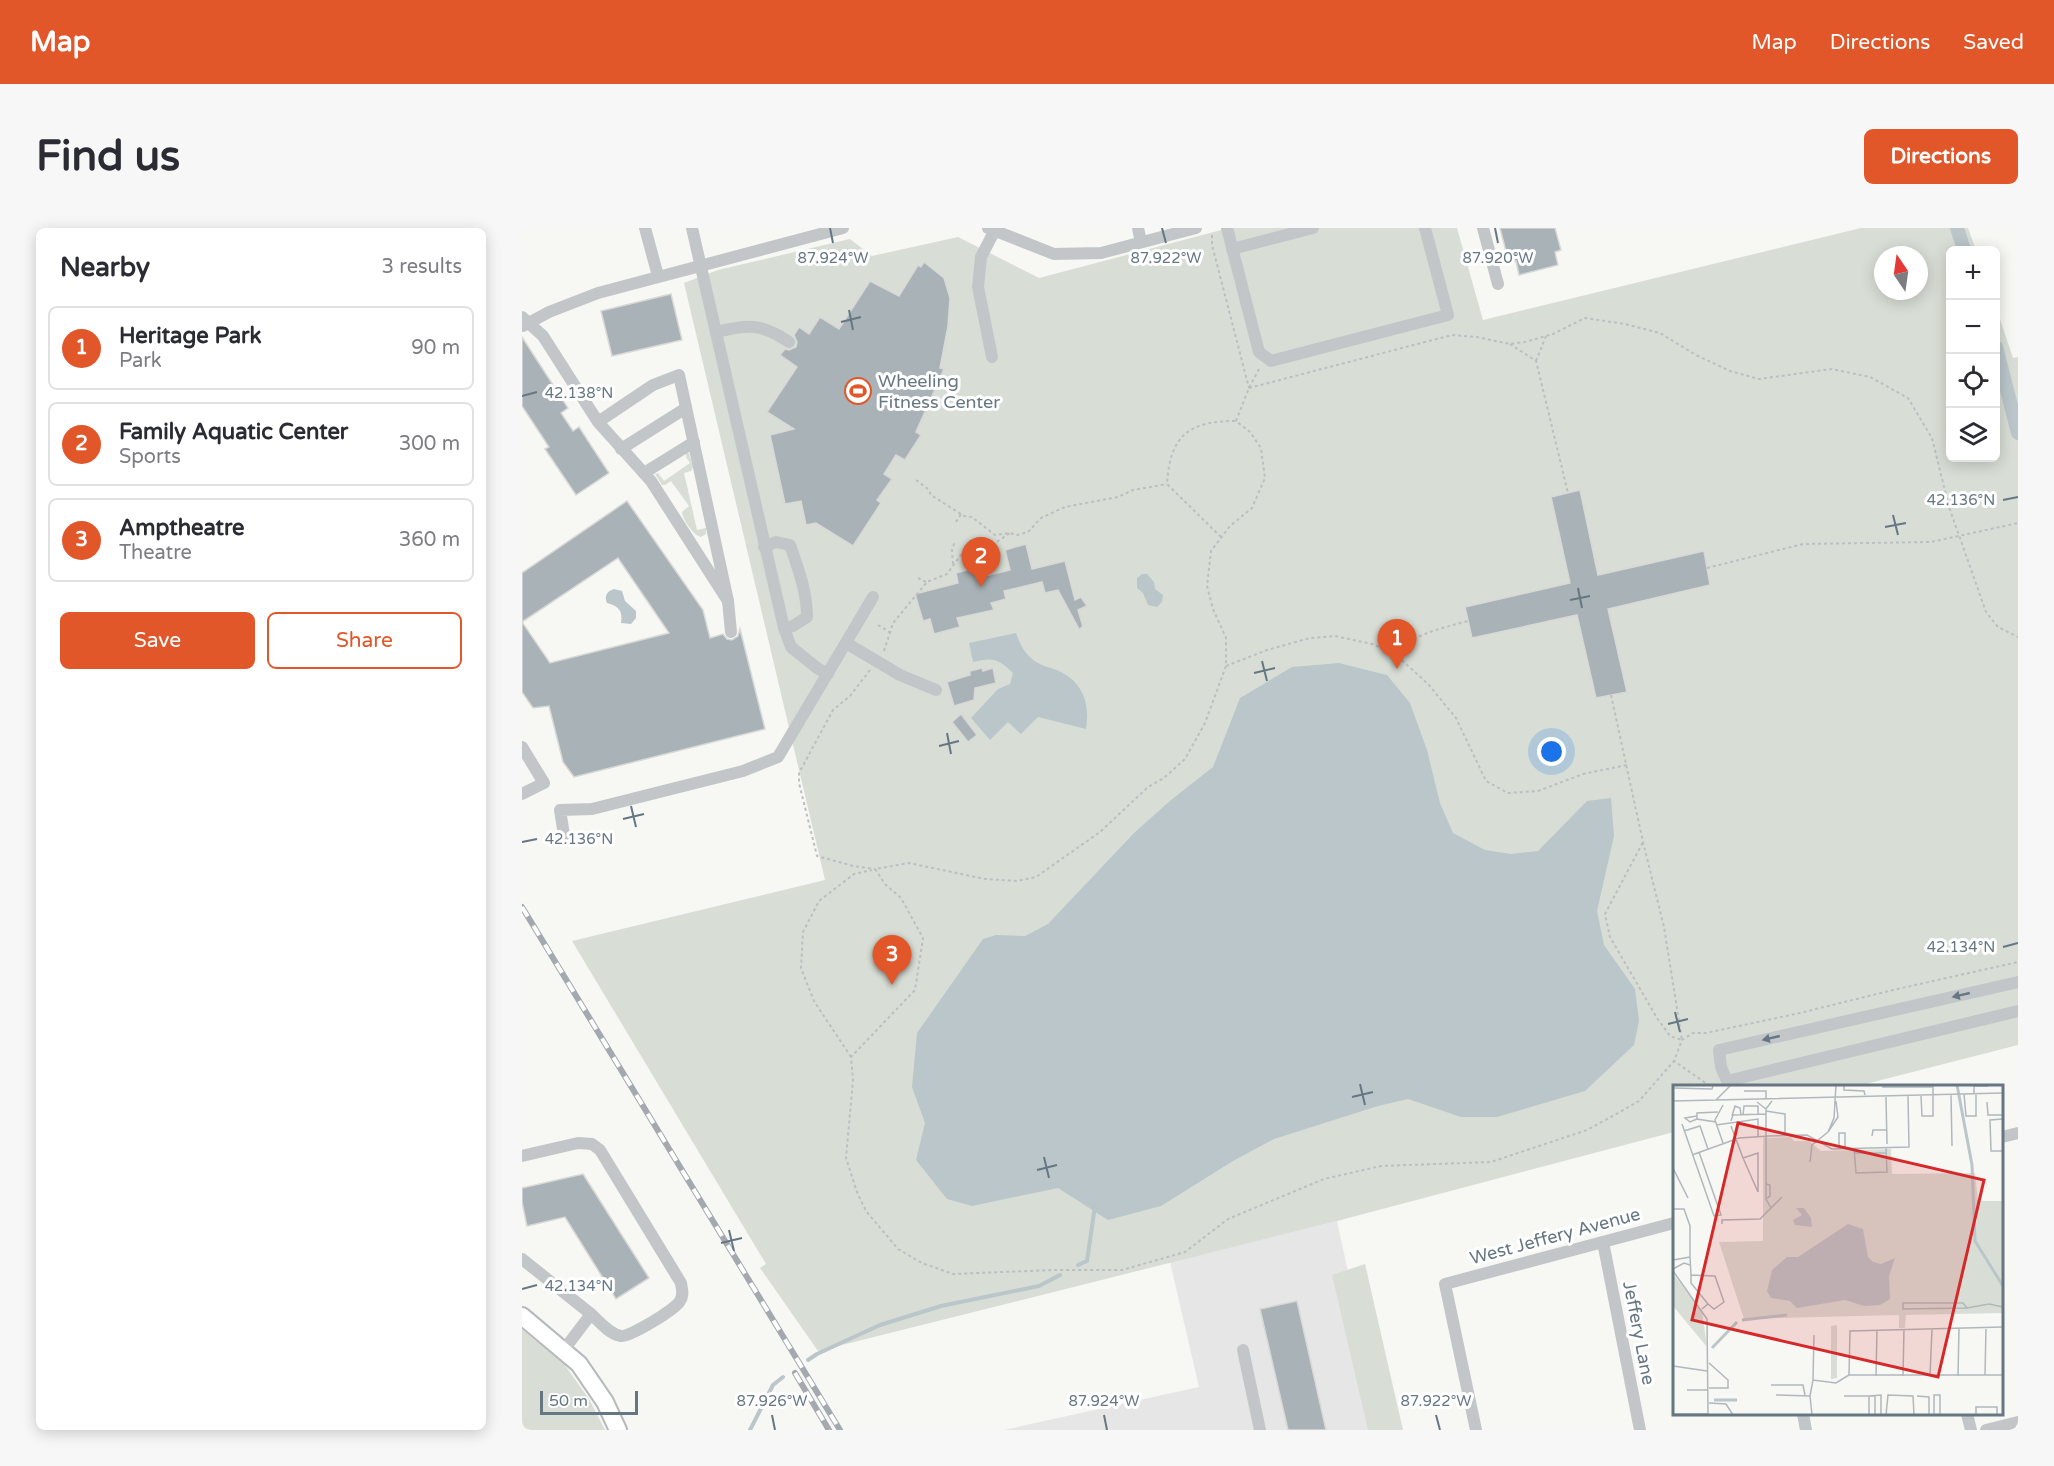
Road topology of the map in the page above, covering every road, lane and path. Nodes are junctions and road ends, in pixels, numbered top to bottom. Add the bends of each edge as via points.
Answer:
1 (645, 228) edge
2 (692, 228) edge
3 (843, 228) edge
4 (1138, 228) edge
5 (1196, 228) edge
6 (1227, 228) edge
7 (1313, 228) edge
8 (1425, 228) edge
9 (1483, 228) edge
10 (993, 229) edge
11 (1176, 231) edge
12 (811, 232) edge
13 (1212, 235) dead end
14 (1142, 242) junction
15 (1232, 249) junction
16 (701, 265) junction
17 (658, 276) junction
18 (1498, 284) dead end
19 (524, 322) edge
20 (716, 332) junction
21 (1546, 336) junction
22 (789, 342) dead end
23 (1510, 344) junction
24 (992, 357) dead end
25 (1265, 357) junction
26 (1536, 361) junction
27 (1249, 388) junction
28 (687, 408) junction
29 (598, 422) junction
30 (1236, 422) junction
31 (694, 442) junction
32 (621, 449) junction
33 (644, 473) junction
34 (916, 480) dead end
35 (1167, 484) junction
36 (1568, 493) dead end
37 (962, 514) junction
38 (956, 522) dead end
39 (2018, 523) edge
40 (1010, 533) junction
41 (1221, 537) junction
42 (1960, 537) junction
43 (955, 541) dead end
44 (764, 547) junction
45 (953, 566) junction
46 (1707, 568) dead end
47 (918, 578) dead end
48 (927, 582) junction
49 (873, 597) dead end
50 (728, 601) junction
51 (1468, 621) dead end
52 (878, 625) dead end
53 (784, 628) junction
54 (731, 632) dead end
55 (891, 633) junction
56 (2018, 637) edge
57 (846, 643) junction
58 (1394, 653) junction
59 (877, 661) junction
60 (1226, 666) junction
61 (828, 674) junction
62 (936, 690) dead end
63 (1611, 695) dead end
64 (522, 747) edge
65 (1627, 765) junction
66 (522, 794) edge
67 (564, 835) dead end
68 (1643, 842) junction
69 (875, 869) junction
70 (2018, 962) edge
71 (2018, 982) edge
72 (2018, 1011) edge
73 (1682, 1040) junction
74 (851, 1056) junction
75 (1674, 1061) junction
76 (1709, 1085) edge
77 (2018, 1133) edge
78 (2003, 1137) edge
79 (522, 1156) edge
80 (1673, 1222) edge
81 (1603, 1242) junction
82 (522, 1259) edge
83 (591, 1314) junction
84 (522, 1316) edge
85 (1243, 1350) dead end
86 (563, 1351) junction
87 (1803, 1415) edge
88 (1967, 1415) edge
89 (2018, 1422) edge
90 (618, 1430) edge
91 (1260, 1430) edge
92 (1476, 1430) edge
93 (1640, 1430) edge
94 (1806, 1430) edge
95 (1971, 1430) edge
96 (1986, 1430) edge

1 - 17 street
2 - 16 street
3 - 12 street
4 - 14 street
5 - 11 street
6 - 15 street
7 - 15 street
8 - 25 street via 1448,315 1271,361
9 - 18 street
10 - 14 street via 1054,254 1101,253
10 - 24 street via 981,257 978,287
11 - 14 street
12 - 16 street
13 - 27 path
15 - 25 street via 1259,352
16 - 17 street
16 - 20 street
17 - 19 street via 598,293
19 - 29 street via 543,336
20 - 22 street via 758,326
20 - 44 street
21 - 23 path
21 - 26 path
21 - 42 path via 1585,318 1660,333 1730,371 1759,379 1832,369 1870,377 1908,398 1932,438
23 - 26 path
23 - 27 path via 1452,336
25 - 27 path
26 - 36 path
27 - 30 path
28 - 29 street via 679,375 653,385
28 - 31 street
28 - 32 street
29 - 32 street
30 - 35 path via 1198,425 1178,440 1168,464
30 - 41 path via 1250,432 1261,448 1265,478 1252,508
31 - 33 street
31 - 50 street
32 - 33 street
33 - 50 street
34 - 37 path
35 - 40 path via 1065,507 1041,518 1028,532
35 - 41 path
37 - 38 path
37 - 40 path via 995,535
39 - 42 path
40 - 45 path via 986,549 967,551
41 - 60 path via 1211,551 1207,586 1212,609 1226,638
42 - 46 path via 1931,542 1803,544
42 - 56 path via 1986,612 1998,627
43 - 45 path
44 - 53 street
44 - 53 street via 776,542 790,545 807,605 807,616
45 - 48 path via 947,574
47 - 48 path
48 - 55 path via 893,623
49 - 57 street
50 - 54 street
51 - 58 path via 1426,633
52 - 55 path
53 - 61 street via 791,647
55 - 59 path
57 - 59 street
57 - 61 street
58 - 60 path via 1335,636 1310,638
58 - 65 path via 1428,684 1456,718 1486,781 1508,793 1538,791 1583,774
59 - 62 street
59 - 69 path via 850,696 833,710 800,773 799,783 817,856
60 - 69 path via 1205,723 1185,759 1100,832 1036,877 1017,882 985,879 909,863
61 - 67 street via 778,757 744,771 592,809 560,810
63 - 65 path
64 - 66 street via 544,783
65 - 68 path
68 - 73 path via 1664,927
68 - 73 path via 1605,914 1610,937 1657,1018 1670,1036
69 - 74 path via 901,898 923,938 915,990
69 - 74 path via 854,874 819,901 803,932 801,968 814,1001
70 - 73 path via 1800,1013 1693,1033
71 -> 72 street via 1719,1050 1721,1067 1727,1082
73 - 75 path
74 - 75 path via 853,1080 846,1158 857,1192 866,1211 898,1249 953,1274 1122,1270 1185,1252 1228,1219 1324,1179 1381,1166 1491,1162 1587,1130 1639,1101
75 - 76 path
77 - 78 street
79 - 83 street via 579,1143 592,1144 600,1150 681,1283 680,1304 633,1334 611,1332
80 - 81 street, West Jeffery Avenue
81 - 92 street, West Jeffery Avenue via 1445,1284
81 - 93 street, Jeffery Lane
82 - 83 street
83 - 86 street
84 - 86 main road
85 - 91 street
86 - 90 main road via 579,1365 605,1402
87 - 94 street
88 - 95 street
89 - 96 street

